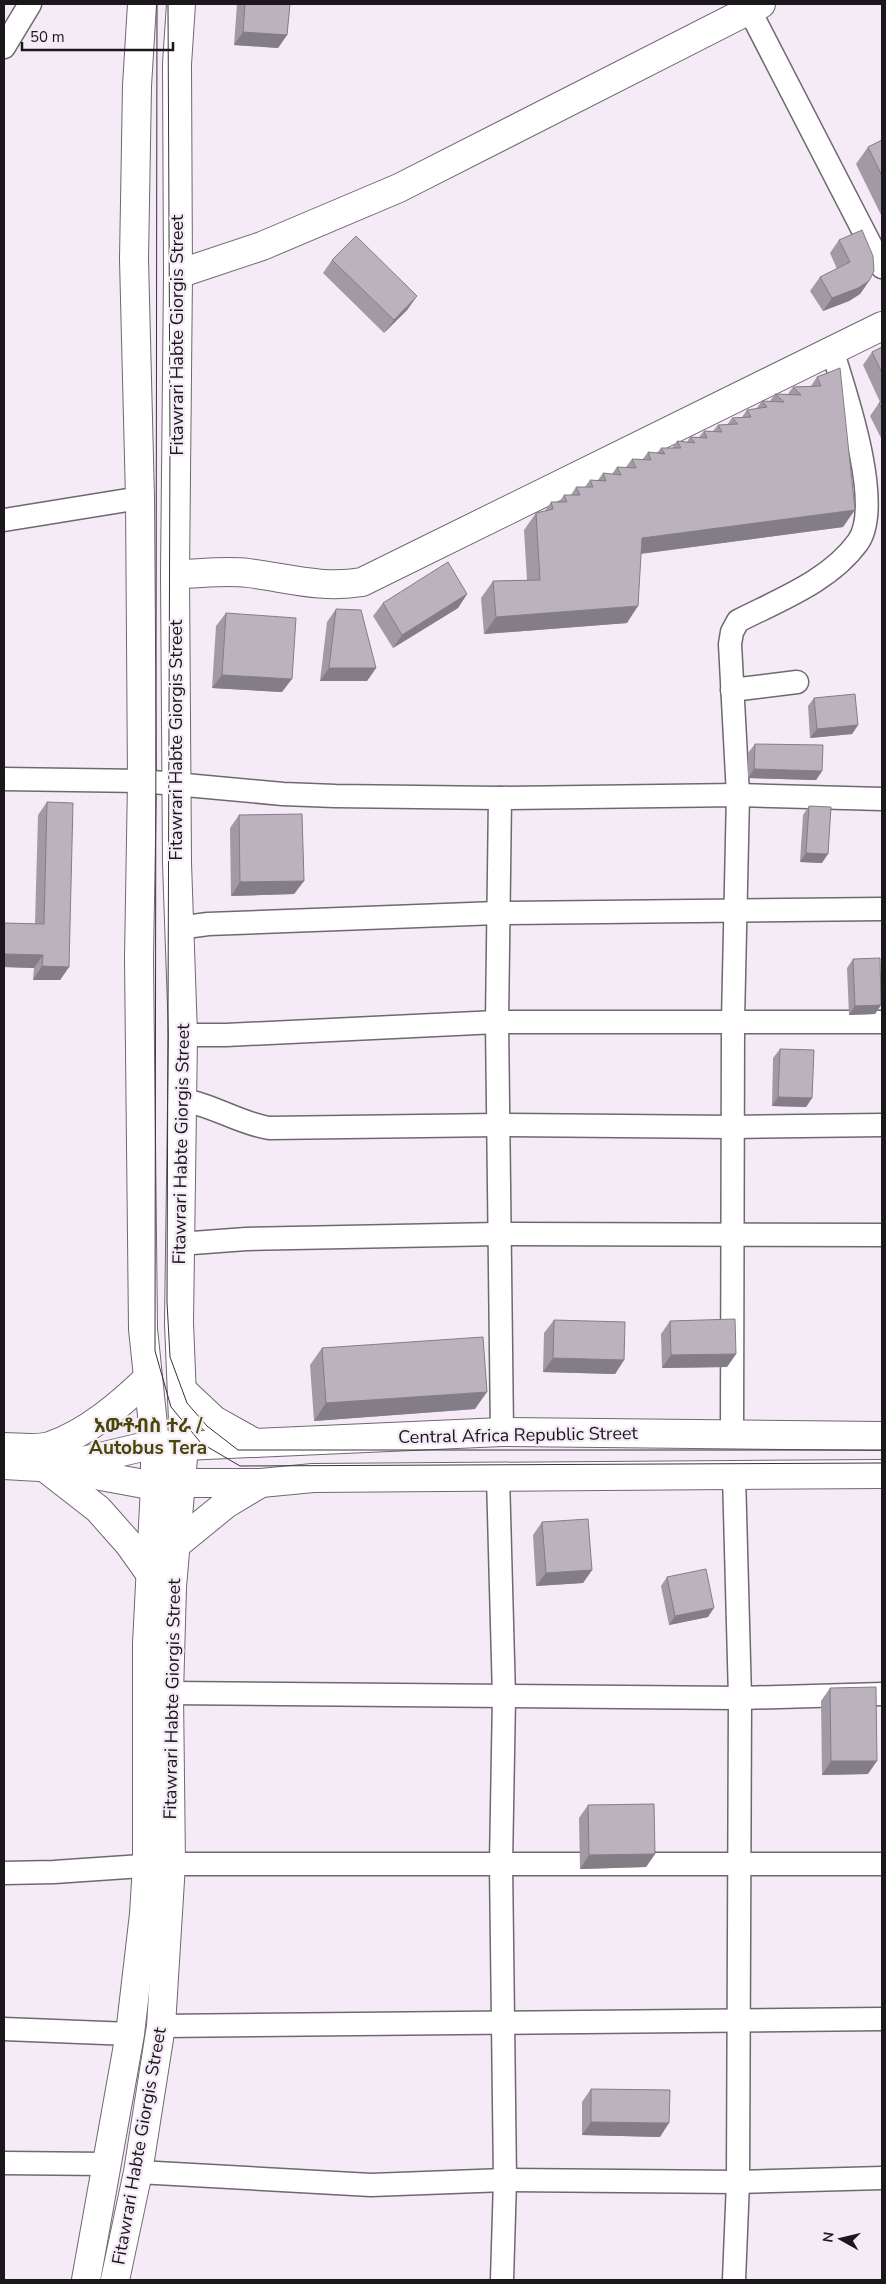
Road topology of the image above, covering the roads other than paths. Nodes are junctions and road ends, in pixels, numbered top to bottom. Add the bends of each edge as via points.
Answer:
1 (30, 4) edge
2 (142, 4) edge
3 (181, 4) edge
4 (755, 7) edge
5 (4, 47) edge
6 (882, 267) edge
7 (178, 274) junction
8 (882, 326) edge
9 (832, 350) junction
10 (140, 498) junction
11 (4, 520) edge
12 (175, 574) junction
13 (797, 682) dead end
14 (732, 690) junction
15 (4, 779) edge
16 (142, 780) junction
17 (176, 785) junction
18 (738, 795) junction
19 (500, 798) junction
20 (882, 799) edge
21 (737, 909) junction
22 (882, 909) edge
23 (497, 913) junction
24 (178, 928) junction
25 (733, 1021) junction
26 (497, 1022) junction
27 (882, 1022) edge
28 (183, 1035) junction
29 (181, 1100) junction
30 (498, 1125) junction
31 (882, 1125) edge
32 (732, 1127) junction
33 (498, 1234) junction
34 (732, 1235) junction
35 (882, 1235) edge
36 (179, 1244) junction
37 (148, 1378) junction
38 (182, 1390) junction
39 (502, 1432) junction
40 (732, 1434) junction
41 (882, 1436) edge
42 (255, 1443) junction
43 (155, 1444) junction
44 (184, 1446) junction
45 (4, 1447) edge
46 (4, 1465) edge
47 (50, 1467) junction
48 (882, 1474) edge
49 (734, 1475) junction
50 (498, 1477) junction
51 (261, 1483) junction
52 (169, 1484) junction
53 (177, 1544) junction
54 (151, 1575) junction
55 (168, 1693) junction
56 (882, 1694) edge
57 (504, 1697) junction
58 (740, 1698) junction
59 (159, 1864) junction
60 (501, 1864) junction
61 (882, 1864) edge
62 (740, 1866) junction
63 (4, 1873) edge
64 (882, 2019) edge
65 (739, 2020) junction
66 (503, 2024) junction
67 (161, 2026) junction
68 (4, 2029) edge
69 (130, 2034) junction
70 (4, 2163) edge
71 (108, 2164) junction
72 (138, 2172) junction
73 (882, 2178) edge
74 (506, 2180) junction
75 (738, 2182) junction
76 (86, 2280) edge
77 (116, 2280) edge
78 (502, 2280) edge
79 (734, 2280) edge

1 - 5 street
2 - 10 main road via 134,259
3 - 7 main road, Fitawrari Habte Giorgis Street via 177,64
4 - 6 street
4 - 7 main road via 399,188 262,246
7 - 12 main road, Fitawrari Habte Giorgis Street
8 - 9 main road
9 - 12 main road via 362,582 316,584 246,573
9 - 14 street via 862,456 866,506 864,527 858,541 838,564 810,584 738,621 730,644
10 - 11 street
10 - 16 main road
12 - 17 main road, Fitawrari Habte Giorgis Street
13 - 14 street
14 - 18 street
15 - 16 street
16 - 17 street
16 - 37 main road via 138,924 143,1329
17 - 19 street via 335,796
17 - 24 main road, Fitawrari Habte Giorgis Street
18 - 19 street
18 - 20 street
18 - 21 street
19 - 23 street
21 - 22 street
21 - 23 street
21 - 25 street
23 - 24 street via 208,924
23 - 26 street
24 - 28 main road, Fitawrari Habte Giorgis Street
25 - 26 street
25 - 27 street
25 - 32 street
26 - 28 street
26 - 30 street
28 - 29 main road, Fitawrari Habte Giorgis Street
29 - 30 street via 198,1102 255,1126 269,1128
29 - 36 main road, Fitawrari Habte Giorgis Street
30 - 32 street
30 - 33 street
31 - 32 street
32 - 34 street
33 - 34 street
33 - 36 street via 246,1239
33 - 39 street
34 - 35 street
34 - 40 street
36 - 38 main road, Fitawrari Habte Giorgis Street
37 - 43 main road
37 - 45 main road via 131,1395 88,1426 48,1446
38 - 42 main road via 214,1420
38 - 44 main road, Fitawrari Habte Giorgis Street
39 - 40 main road, Central Africa Republic Street
39 - 42 main road, Central Africa Republic Street
40 - 41 main road, Central Africa Republic Street
42 - 44 main road, Central Africa Republic Street
43 - 44 main road, Central Africa Republic Street
43 - 47 main road, Central Africa Republic Street
43 - 52 main road
44 - 52 main road, Fitawrari Habte Giorgis Street
46 - 47 main road
47 - 52 main road
47 - 54 main road via 98,1509
48 - 49 main road
49 - 50 main road
49 - 58 street
50 - 51 main road via 313,1478
50 - 57 street
51 - 52 main road
51 - 53 main road via 226,1504
52 - 53 main road, Fitawrari Habte Giorgis Street
52 - 54 main road
53 - 55 main road, Fitawrari Habte Giorgis Street
54 - 59 main road via 146,1684
55 - 57 street
55 - 59 main road, Fitawrari Habte Giorgis Street
56 - 58 street
57 - 58 street
57 - 60 street
58 - 62 street
59 - 60 street
59 - 63 street
59 - 67 main road, Fitawrari Habte Giorgis Street
59 - 69 main road via 144,1914
60 - 62 street
60 - 66 street
61 - 62 street
62 - 65 street
64 - 65 street
65 - 66 street
65 - 75 street
66 - 67 street
66 - 74 street
67 - 72 main road, Fitawrari Habte Giorgis Street
68 - 69 street
69 - 71 main road
70 - 71 street
71 - 76 main road
72 - 74 street via 371,2185
72 - 77 main road, Fitawrari Habte Giorgis Street
73 - 75 street
74 - 75 street
74 - 78 street
75 - 79 street

